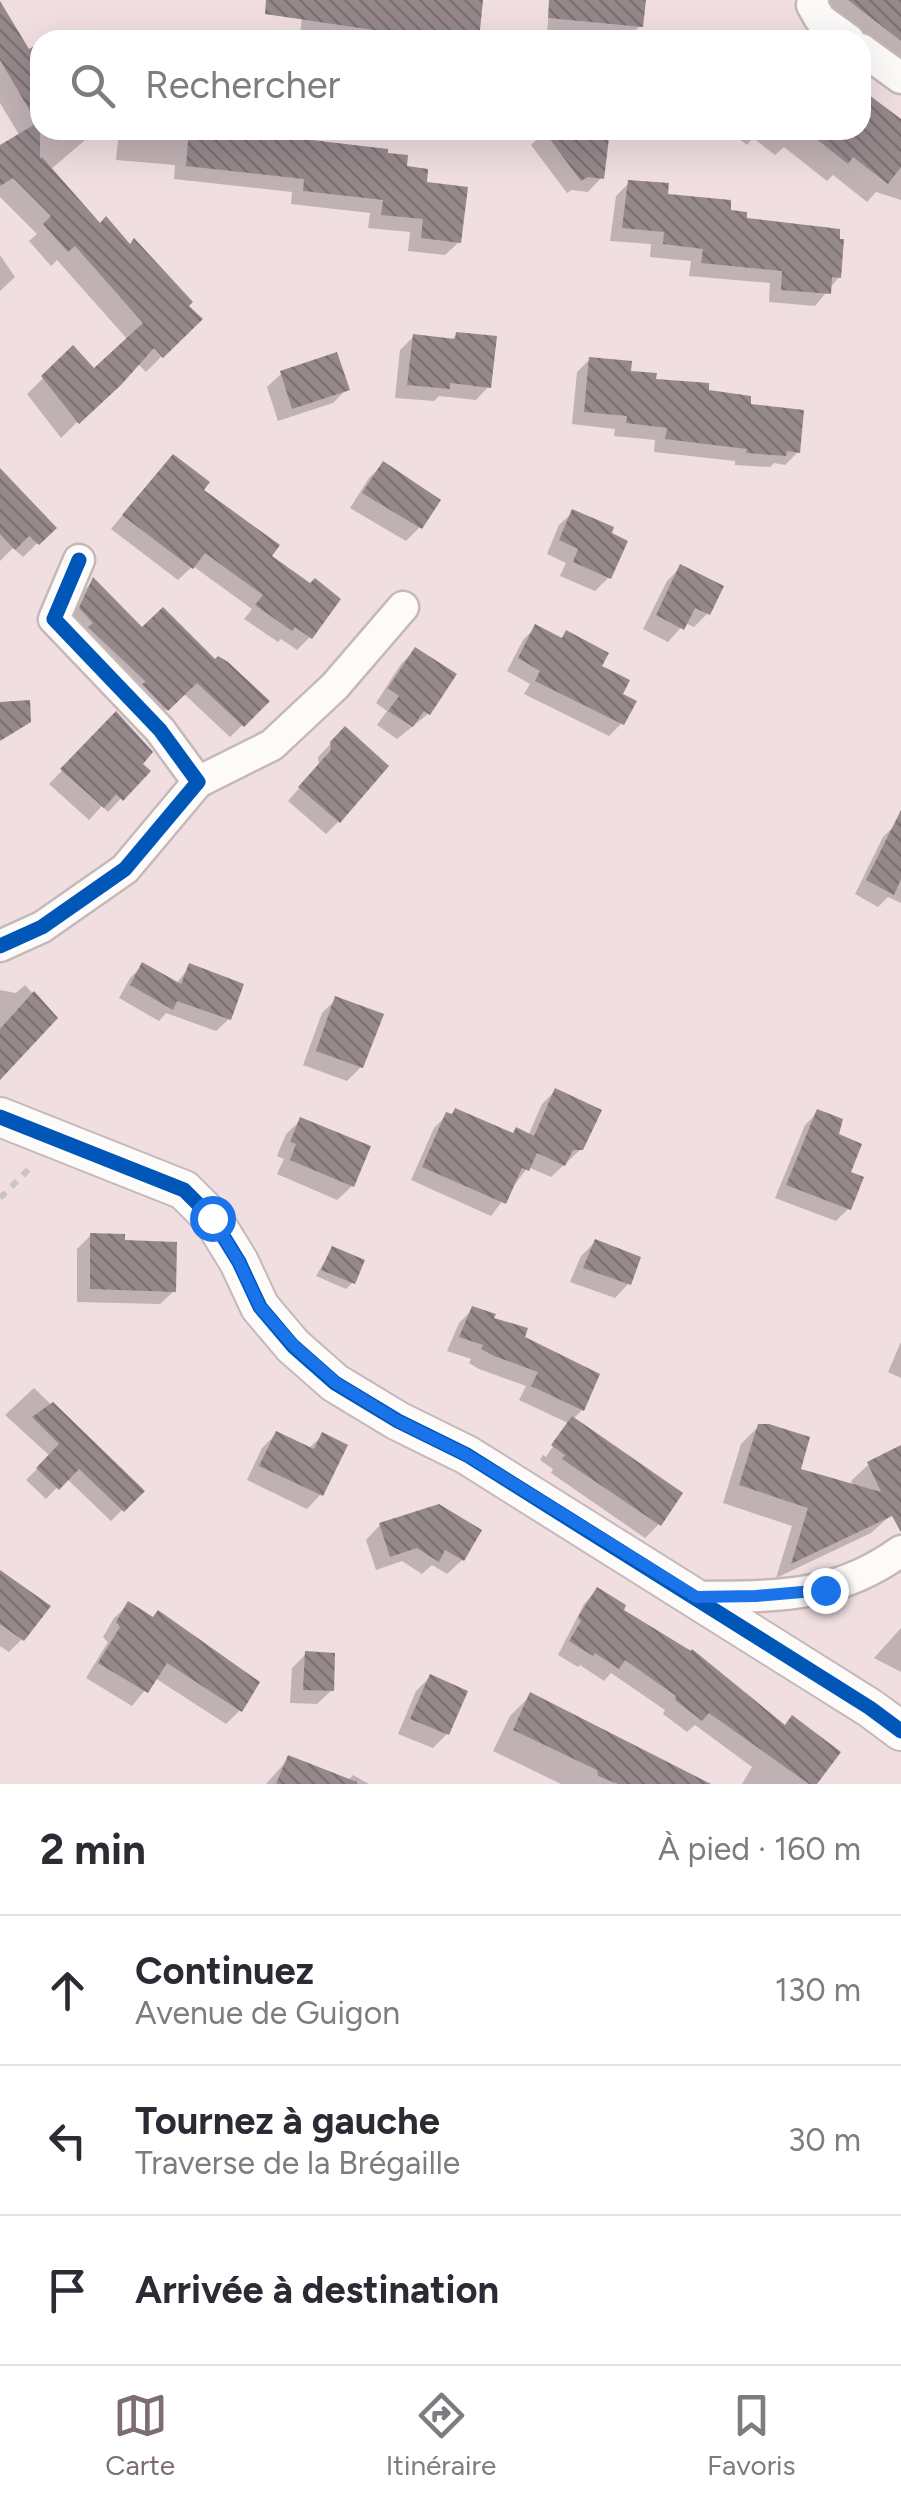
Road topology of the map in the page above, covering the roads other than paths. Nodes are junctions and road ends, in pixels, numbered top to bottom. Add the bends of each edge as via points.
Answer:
1 (813, 0) edge
2 (835, 30) edge
3 (871, 56) edge
4 (901, 78) edge
5 (79, 560) dead end
6 (403, 607) dead end
7 (198, 782) junction
8 (0, 946) edge
9 (0, 1117) edge
10 (901, 1552) edge
11 (696, 1597) junction
12 (901, 1731) edge

1 - 2 street via 820,19
3 - 4 street
5 - 7 street via 54,619 160,730
6 - 7 street via 335,686 272,744
7 - 8 street via 125,870 42,927
9 - 11 street via 184,1190 212,1218 260,1307 336,1383 467,1455
10 - 11 street via 871,1573 825,1590
11 - 12 street

